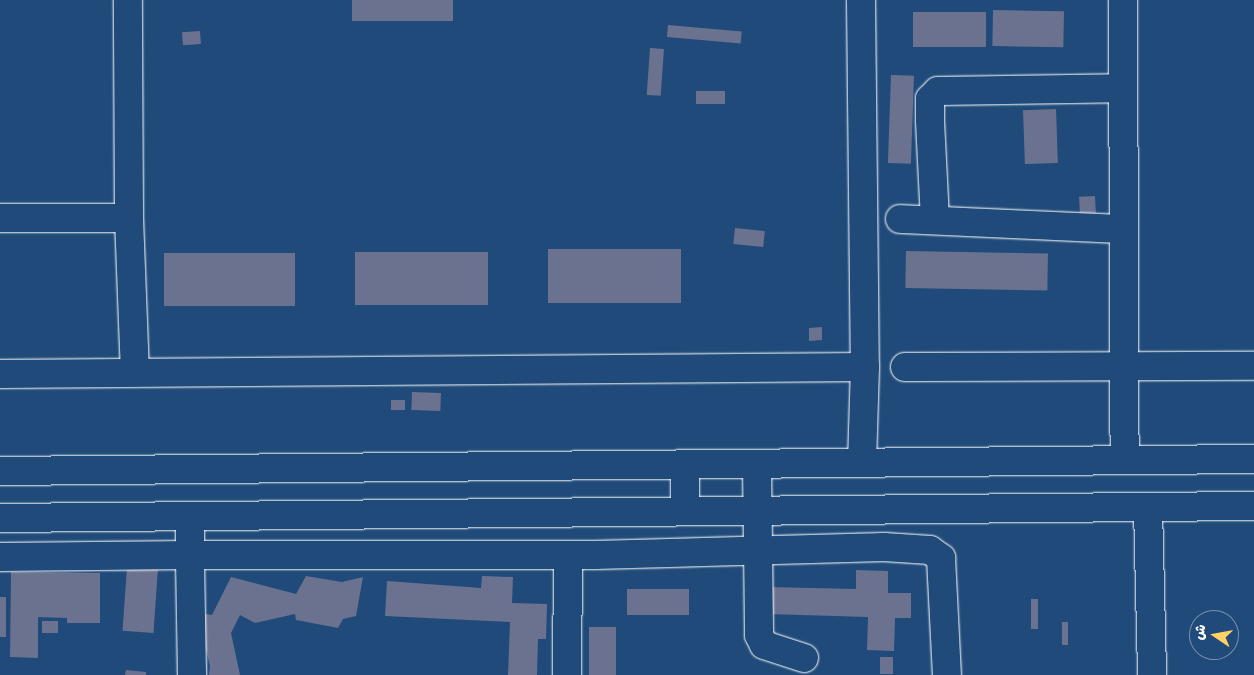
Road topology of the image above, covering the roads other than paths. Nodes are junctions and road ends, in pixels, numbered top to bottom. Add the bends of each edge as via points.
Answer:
1 (128, 0) edge
2 (861, 0) edge
3 (1123, 0) edge
4 (1122, 88) junction
5 (0, 218) edge
6 (130, 218) junction
7 (900, 219) dead end
8 (935, 220) junction
9 (1123, 229) junction
10 (1254, 366) edge
11 (865, 367) junction
12 (904, 367) dead end
13 (1124, 368) junction
14 (135, 371) junction
15 (0, 374) edge
16 (1254, 459) edge
17 (1125, 460) junction
18 (862, 463) junction
19 (757, 464) junction
20 (685, 465) junction
21 (0, 471) edge
22 (1254, 506) edge
23 (1148, 508) junction
24 (757, 509) junction
25 (685, 510) junction
26 (190, 516) junction
27 (0, 518) edge
28 (758, 549) junction
29 (568, 555) junction
30 (190, 556) junction
31 (0, 557) edge
32 (804, 658) dead end
33 (192, 675) edge
34 (567, 675) edge
35 (947, 675) edge
36 (1152, 675) edge

1 - 6 street
2 - 11 street
3 - 4 street
4 - 8 street via 938,91 930,99
4 - 9 street
5 - 6 street
6 - 14 street
7 - 8 street
8 - 9 street
9 - 13 street
10 - 13 street
11 - 14 street
11 - 18 street
12 - 13 street
13 - 17 street
14 - 15 street
16 - 17 street
17 - 18 street
18 - 19 street
19 - 20 street
19 - 24 street
20 - 21 street
20 - 25 street
22 - 23 street
23 - 24 street
23 - 36 street
24 - 25 street
24 - 28 street
25 - 26 street
26 - 27 street
26 - 30 street
28 - 29 street
28 - 32 street via 759,636 764,645
28 - 35 street via 884,547 936,552 941,558
29 - 30 street
29 - 34 street
30 - 31 street
30 - 33 street

